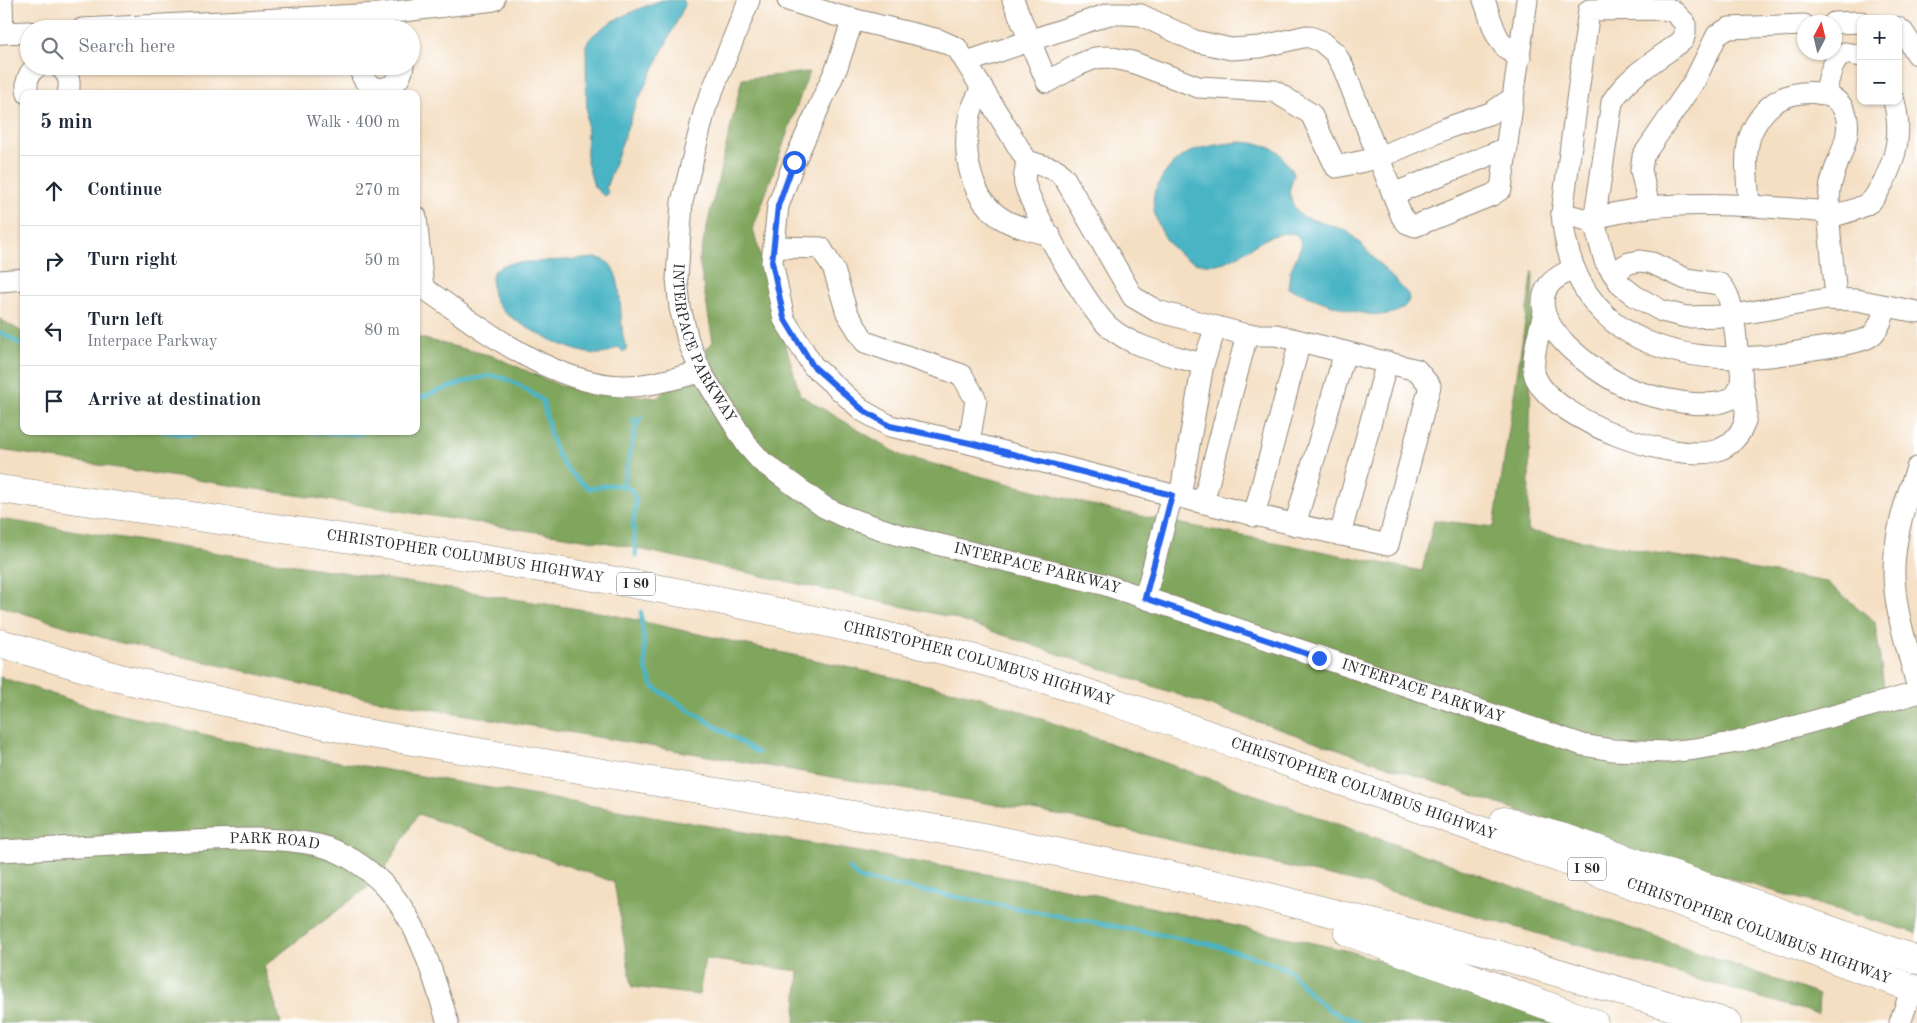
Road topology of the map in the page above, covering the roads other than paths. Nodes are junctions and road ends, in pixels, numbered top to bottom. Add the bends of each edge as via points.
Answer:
1 (2, 0) edge
2 (494, 0) edge
3 (749, 0) edge
4 (788, 0) edge
5 (1013, 0) edge
6 (1484, 0) edge
7 (1527, 0) edge
8 (424, 5) edge
9 (1598, 5) edge
10 (853, 19) junction
11 (383, 20) edge
12 (1857, 22) edge
13 (1842, 23) edge
14 (1797, 24) edge
15 (1902, 31) edge
16 (20, 32) edge
17 (2, 33) edge
18 (1028, 41) junction
19 (1917, 54) edge
20 (1857, 55) edge
21 (1520, 57) junction
22 (967, 62) junction
23 (30, 75) edge
24 (67, 75) edge
25 (363, 75) edge
26 (401, 75) edge
27 (982, 87) junction
28 (28, 90) edge
29 (68, 90) edge
30 (1825, 95) junction
31 (1513, 98) junction
32 (1895, 105) edge
33 (1507, 148) junction
34 (1378, 158) junction
35 (1027, 162) junction
36 (1393, 194) junction
37 (1749, 205) junction
38 (1649, 207) junction
39 (1562, 213) junction
40 (1830, 214) junction
41 (1594, 222) junction
42 (1050, 235) junction
43 (774, 245) junction
44 (1574, 268) junction
45 (1613, 273) junction
46 (20, 279) edge
47 (0, 281) edge
48 (420, 287) edge
49 (1836, 300) junction
50 (1886, 307) junction
51 (1917, 312) edge
52 (1544, 313) junction
53 (1732, 315) junction
54 (1216, 327) junction
55 (1247, 335) junction
56 (1300, 341) junction
57 (1345, 352) junction
58 (1738, 358) junction
59 (1387, 362) junction
60 (1203, 364) junction
61 (701, 372) junction
62 (1742, 382) junction
63 (970, 443) junction
64 (1917, 468) edge
65 (0, 489) edge
66 (1176, 496) junction
67 (1203, 503) junction
68 (1254, 516) junction
69 (1295, 526) junction
70 (1340, 535) junction
71 (1145, 598) junction
72 (0, 642) edge
73 (1917, 685) edge
74 (1917, 692) edge
75 (1255, 751) junction
76 (0, 851) edge
77 (1237, 890) junction
78 (1854, 939) junction
79 (1917, 955) edge
80 (1917, 960) edge
81 (1915, 989) edge
82 (448, 1023) edge
83 (1594, 1023) edge
84 (1727, 1023) edge
85 (1900, 1023) edge

1 - 17 street
2 - 8 street
3 - 61 street, INTERPACE PARKWAY via 705,109 682,202 677,279 679,298 688,340
4 - 10 street
5 - 18 street
6 - 21 street via 1499,40 1508,52
7 - 21 street
8 - 11 street
9 - 39 street via 1589,10
9 - 41 street via 1668,10 1685,23 1685,33 1683,40 1620,89 1612,102
10 - 22 street via 939,40 957,48
10 - 43 street via 837,66 778,206
12 - 13 street
14 - 38 street via 1729,28 1717,35 1696,80 1643,156 1641,170
15 - 19 street
16 - 17 street
18 - 22 street
18 - 34 street via 1048,82 1095,58 1108,57 1132,62 1198,87 1274,91 1311,114 1336,166
18 - 34 street via 1109,14 1141,15 1195,41 1231,50 1307,36 1321,41 1344,66
20 - 30 street via 1844,53 1838,56
21 - 31 street
22 - 27 street
23 - 28 street
24 - 29 street
25 - 26 street via 365,81 376,88 390,87
27 - 35 street
27 - 42 street via 970,115 967,151 971,179 989,208 1004,220
30 - 37 street via 1801,93 1786,97 1774,103 1759,118 1749,140
30 - 40 street via 1835,100 1844,111 1848,126 1830,189
31 - 33 street
31 - 34 street via 1491,113
32 - 40 street via 1898,140 1895,157 1881,186 1872,200 1862,207
33 - 36 street
33 - 36 street via 1500,188 1492,195 1416,226 1402,217
34 - 36 street
35 - 42 street via 1024,182
35 - 54 street via 1057,170 1065,179 1133,297 1157,311
37 - 38 street
37 - 40 street
38 - 41 street via 1606,215
39 - 41 street
39 - 44 street via 1563,231
40 - 49 street
41 - 45 street via 1605,261
42 - 60 street via 1078,286 1108,325 1140,346
43 - 63 street via 772,262 784,318 813,366 863,410 890,426
43 - 63 street via 779,248 821,248 834,270 847,313 865,342 962,375 976,400
44 - 52 street via 1548,286
44 - 58 street via 1584,289 1605,315 1637,338 1672,352
45 - 53 street via 1621,285 1635,296 1662,310 1686,317
45 - 53 street via 1640,261 1652,263 1686,279 1720,284 1728,293
46 - 47 street
48 - 61 street via 498,340 560,372 597,383 623,386
49 - 50 street via 1857,300
49 - 53 street
50 - 51 street
50 - 58 street via 1880,325 1867,339 1774,357
52 - 62 street via 1553,330 1572,350 1622,386 1650,396 1676,401 1723,402 1732,398
52 - 62 street via 1534,365 1534,375 1540,385 1567,409 1624,438 1681,452 1718,450 1739,434 1745,422
53 - 58 street
54 - 55 street
54 - 60 street
55 - 56 street via 1276,335
55 - 67 street
56 - 57 street
56 - 68 street
57 - 59 street
57 - 69 street
58 - 62 street
59 - 70 street
59 - 70 street via 1417,370 1430,386 1388,545
60 - 66 street
61 - 71 street, INTERPACE PARKWAY via 747,446 761,461 830,510 899,535 1094,582
63 - 66 street
64 - 73 street via 1898,534 1894,572 1896,600
65 - 75 highway, CHRISTOPHER COLUMBUS HIGHWAY / I 80 via 446,552 724,600 932,647 1145,711
66 - 67 street
66 - 71 street
67 - 68 street
68 - 69 street
69 - 70 street
71 - 74 street, INTERPACE PARKWAY via 1560,739 1612,750 1667,752 1738,742
72 - 77 highway via 123,679 353,731 973,835
75 - 78 highway via 1568,839
75 - 81 highway, CHRISTOPHER COLUMBUS HIGHWAY / I 80
76 - 82 street, PARK ROAD via 253,840 310,844 341,853 367,870 401,906 430,964
77 - 83 highway
77 - 84 highway via 1492,953
78 - 79 highway
78 - 80 highway
81 - 85 street

